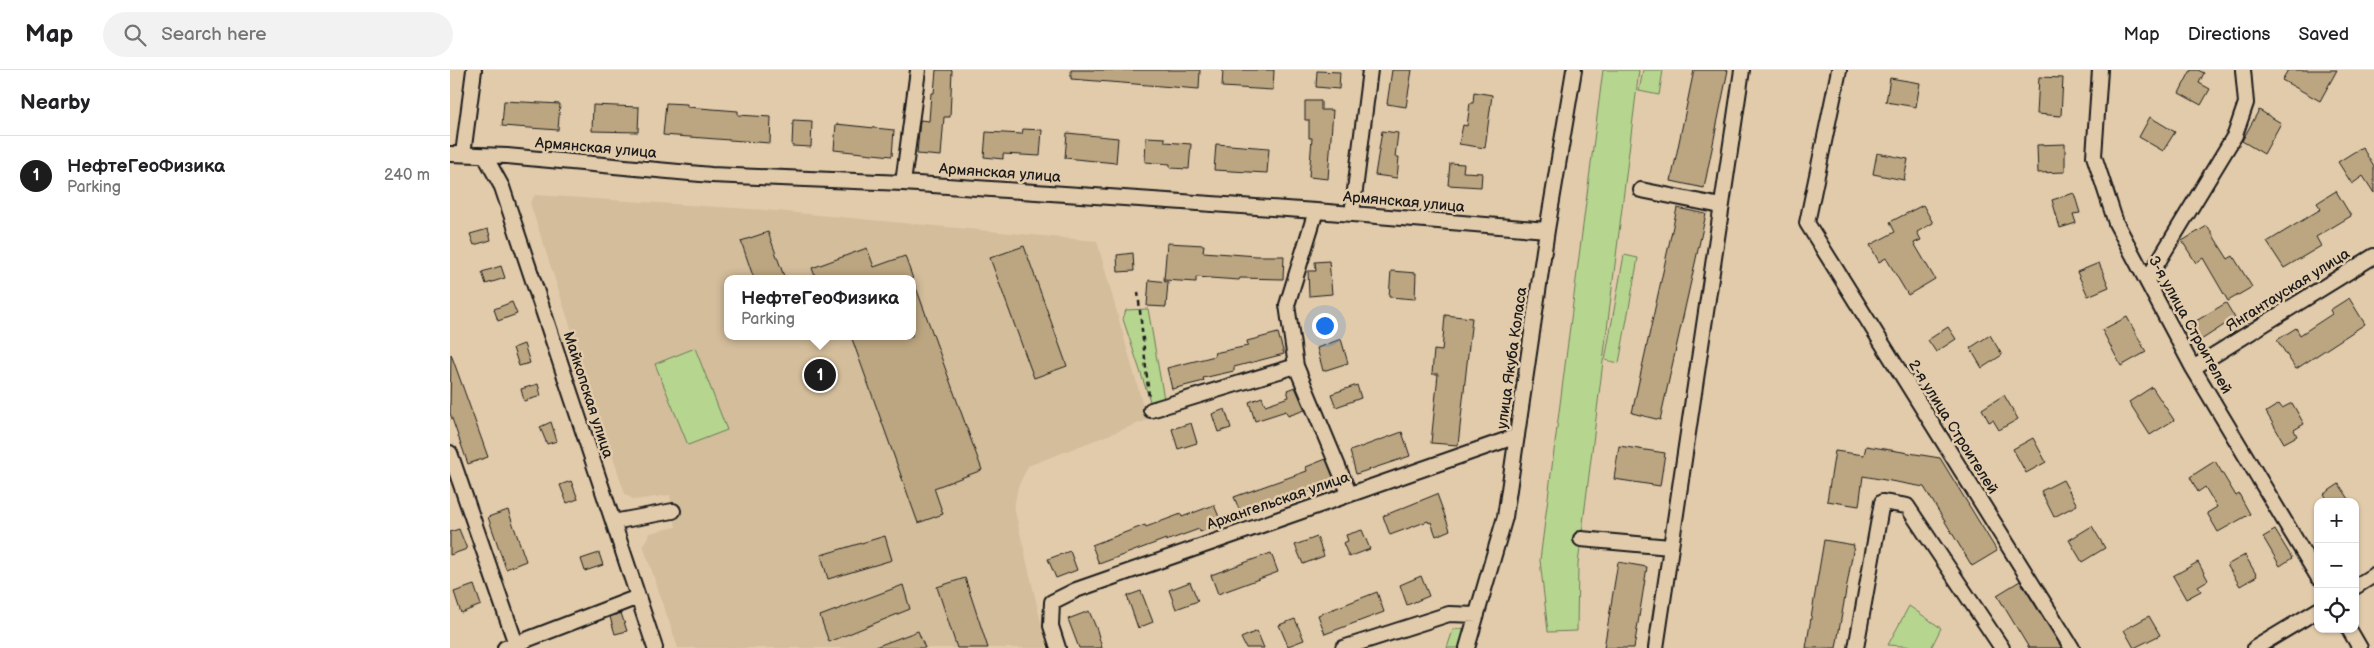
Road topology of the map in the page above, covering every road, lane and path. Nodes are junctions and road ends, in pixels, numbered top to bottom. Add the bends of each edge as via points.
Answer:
1 (474, 70) edge
2 (918, 70) edge
3 (1370, 70) edge
4 (1574, 70) edge
5 (1742, 70) edge
6 (1839, 70) edge
7 (2100, 70) edge
8 (2243, 70) edge
9 (457, 154) edge
10 (485, 156) junction
11 (903, 183) junction
12 (1642, 190) dead end
13 (1722, 206) junction
14 (1316, 211) junction
15 (1352, 214) junction
16 (1547, 230) junction
17 (2374, 256) edge
18 (2147, 280) junction
19 (1138, 292) dead end
20 (1296, 366) junction
21 (2193, 368) junction
22 (1151, 410) joint
23 (1517, 436) junction
24 (450, 453) edge
25 (1348, 493) junction
26 (673, 511) dead end
27 (613, 522) junction
28 (1581, 539) dead end
29 (1670, 548) junction
30 (2314, 570) edge
31 (2374, 575) edge
32 (2359, 584) edge
33 (638, 597) junction
34 (2314, 612) edge
35 (1477, 615) junction
36 (2351, 633) edge
37 (511, 646) edge
38 (655, 648) edge
39 (1058, 648) edge
40 (1343, 648) edge
41 (1467, 648) edge
42 (1656, 648) edge
43 (1856, 648) edge
44 (2002, 648) edge
45 (2072, 648) edge
46 (2256, 648) edge
47 (2360, 648) edge

1 - 9 street
2 - 11 street
3 - 15 street
4 - 16 street, улица Якуба Коласа
5 - 13 street
6 - 45 street, 2-я улица Строителей via 1807,223
7 - 18 street, 3-я улица Строителей via 2094,156 2116,223
8 - 18 street via 2246,103 2235,135
9 - 10 street, Армянская улица
10 - 11 street, Армянская улица via 711,175
10 - 27 street, Майкопская улица via 502,187
11 - 14 street, Армянская улица
12 - 13 street
13 - 29 street
14 - 15 street, Армянская улица
14 - 20 street via 1288,305
15 - 16 street, Армянская улица
16 - 23 street, улица Якуба Коласа
17 - 21 street, Янгантауская улица
18 - 21 street, 3-я улица Строителей
19 - 22 path
20 - 22 street
20 - 25 street
21 - 30 street, 3-я улица Строителей
23 - 25 street, Архангельская улица
23 - 35 street, улица Якуба Коласа via 1505,517
24 - 37 street
25 - 39 street, Архангельская улица via 1076,590 1052,602 1051,626
26 - 27 street
27 - 33 street, Майкопская улица
28 - 29 street
29 - 42 street
31 - 32 street
33 - 37 street
33 - 38 street, Майкопская улица
34 - 46 street
35 - 40 street via 1449,614
35 - 41 street, улица Якуба Коласа
36 - 47 street
43 - 44 street via 1882,502 1907,506

